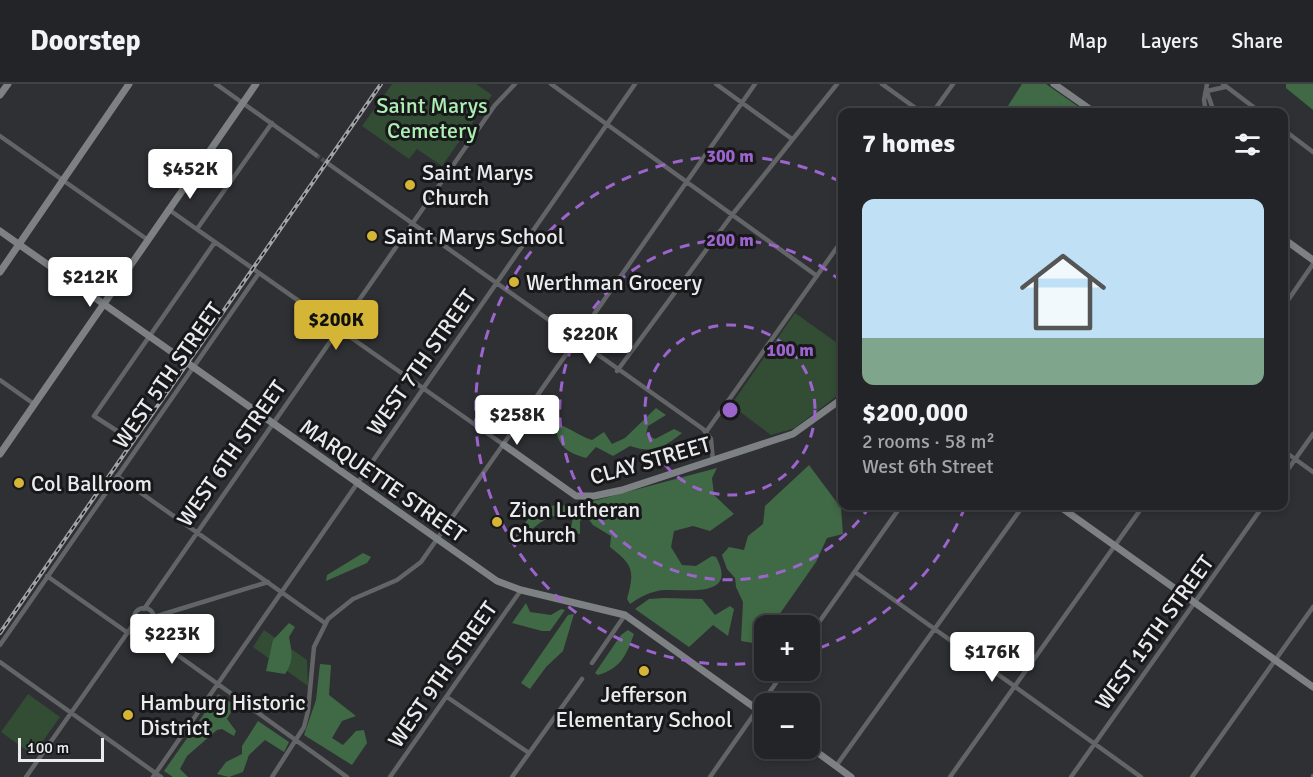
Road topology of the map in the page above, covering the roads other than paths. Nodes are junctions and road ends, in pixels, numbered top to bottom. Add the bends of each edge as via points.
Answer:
1 (8, 84) edge
2 (129, 84) edge
3 (216, 84) edge
4 (256, 84) edge
5 (515, 84) edge
6 (551, 84) edge
7 (635, 84) edge
8 (716, 84) edge
9 (755, 84) edge
10 (837, 84) edge
11 (882, 84) edge
12 (953, 84) edge
13 (1054, 84) edge
14 (1207, 84) edge
15 (1224, 86) edge
16 (1207, 91) junction
17 (0, 95) edge
18 (243, 103) junction
19 (742, 103) junction
20 (915, 108) edge
21 (936, 108) edge
22 (1088, 108) edge
23 (1205, 108) edge
24 (1213, 108) edge
25 (1254, 108) edge
26 (272, 123) junction
27 (607, 124) junction
28 (1288, 134) edge
29 (0, 136) edge
30 (792, 139) junction
31 (1313, 152) edge
32 (316, 155) tunnel mouth
33 (330, 165) tunnel mouth
34 (63, 180) junction
35 (686, 182) junction
36 (168, 209) junction
37 (732, 215) junction
38 (411, 223) junction
39 (197, 229) junction
40 (0, 231) edge
41 (148, 240) junction
42 (215, 242) junction
43 (1288, 242) edge
44 (19, 244) junction
45 (838, 246) edge
46 (1313, 260) edge
47 (1313, 264) edge
48 (0, 272) edge
49 (258, 273) junction
50 (817, 276) junction
51 (496, 283) junction
52 (1288, 300) edge
53 (104, 303) junction
54 (338, 328) junction
55 (150, 336) junction
56 (576, 341) junction
57 (193, 367) junction
58 (618, 371) junction
59 (0, 380) edge
60 (423, 388) junction
61 (838, 402) edge
62 (34, 404) junction
63 (272, 424) junction
64 (706, 432) junction
65 (1313, 434) edge
66 (131, 440) dead end
67 (504, 445) junction
68 (0, 454) edge
69 (1288, 454) edge
70 (1295, 459) junction
71 (712, 461) junction
72 (1288, 469) edge
73 (1313, 472) edge
74 (117, 476) junction
75 (357, 483) junction
76 (898, 510) edge
77 (1020, 510) edge
78 (1065, 510) edge
79 (1140, 510) edge
80 (1260, 510) edge
81 (196, 532) junction
82 (437, 539) junction
83 (1115, 545) junction
84 (855, 572) junction
85 (47, 576) junction
86 (268, 582) junction
87 (521, 590) junction
88 (282, 592) junction
89 (1195, 603) junction
90 (1313, 607) edge
91 (144, 609) junction
92 (625, 615) junction
93 (154, 617) junction
94 (820, 621) edge
95 (135, 622) junction
96 (325, 623) junction
97 (147, 627) junction
98 (935, 629) junction
99 (128, 633) junction
100 (0, 645) edge
101 (1276, 660) junction
102 (0, 662) edge
103 (592, 663) dead end
104 (582, 679) dead end
105 (219, 684) junction
106 (1015, 685) junction
107 (1313, 687) edge
108 (447, 697) junction
109 (754, 708) edge
110 (72, 713) junction
111 (754, 714) edge
112 (297, 741) junction
113 (1095, 743) junction
114 (529, 753) junction
115 (820, 754) edge
116 (836, 766) junction
117 (154, 775) edge
118 (26, 777) edge
119 (161, 777) edge
120 (272, 777) edge
121 (347, 777) edge
122 (390, 777) edge
123 (512, 777) edge
124 (710, 777) edge
125 (851, 777) edge
126 (950, 777) edge
127 (1071, 777) edge
128 (1141, 777) edge
129 (1192, 777) edge

1 - 17 street
2 - 34 street
3 - 18 street
4 - 18 street
5 - 38 street, WEST 6TH STREET via 495,105
6 - 27 street
7 - 27 street, WEST 7TH STREET
8 - 19 street
9 - 19 street
10 - 30 street
11 - 20 street
12 - 21 street
13 - 22 street
14 - 16 street
15 - 16 street
15 - 25 street
16 - 23 street
16 - 24 street
18 - 26 street
18 - 36 street
19 - 30 street
19 - 35 street
26 - 32 street
26 - 39 street
27 - 35 street
27 - 51 street, WEST 7TH STREET
28 - 31 street
29 - 34 street
30 - 37 street
33 - 38 street
34 - 41 street
34 - 44 street
35 - 37 street
35 - 56 street
36 - 39 street
36 - 41 street
37 - 50 street
37 - 58 street
38 - 51 street
38 - 54 street, WEST 6TH STREET
39 - 42 street
40 - 44 street, MARQUETTE STREET
41 - 53 street
42 - 49 street
42 - 55 street
43 - 46 street
44 - 48 street
44 - 53 street, MARQUETTE STREET
45 - 50 street
47 - 52 street
49 - 54 street
49 - 57 street, WEST 5TH STREET
50 - 64 street
51 - 56 street
51 - 60 street, WEST 7TH STREET
53 - 55 street, MARQUETTE STREET
53 - 62 street
54 - 60 street
54 - 63 street, WEST 6TH STREET
55 - 57 street, MARQUETTE STREET
55 - 66 street via 94,416
56 - 58 street
56 - 67 street
57 - 63 street, MARQUETTE STREET
57 - 74 street, WEST 5TH STREET
58 - 64 street
59 - 62 street
60 - 67 street
60 - 75 street, WEST 7TH STREET
61 - 71 street, CLAY STREET via 793,434
62 - 68 street
63 - 75 street, MARQUETTE STREET
63 - 81 street, WEST 6TH STREET
64 - 71 street via 711,439
65 - 70 street
67 - 71 street, CLAY STREET via 581,497 622,490
67 - 82 street
69 - 70 street
70 - 72 street
70 - 73 street
74 - 81 street
74 - 85 street, WEST 5TH STREET
75 - 82 street, MARQUETTE STREET
75 - 88 street, WEST 7TH STREET
76 - 84 street
77 - 98 street
78 - 83 street
79 - 83 street
80 - 89 street, WEST 15TH STREET
81 - 86 street
81 - 91 street, WEST 6TH STREET
82 - 87 street, MARQUETTE STREET via 497,581
82 - 96 street via 421,562 397,580 353,599
83 - 89 street
83 - 106 street
84 - 94 street
84 - 98 street
85 - 99 street
85 - 100 street, WEST 5TH STREET
86 - 88 street
86 - 93 street
87 - 92 street, MARQUETTE STREET
87 - 108 street, WEST 9TH STREET
88 - 96 street
88 - 105 street, WEST 7TH STREET
89 - 101 street
89 - 113 street, WEST 15TH STREET
90 - 101 street
91 - 93 street
91 - 95 street via 137,612
92 - 103 street
92 - 109 street, MARQUETTE STREET
93 - 97 street
95 - 97 street
95 - 99 street
96 - 112 street via 314,646 308,711
97 - 105 street via 151,636
98 - 106 street
98 - 116 street
99 - 110 street
101 - 107 street
101 - 129 street
102 - 110 street
104 - 114 street
105 - 112 street
105 - 117 street, WEST 7TH STREET
106 - 113 street
106 - 126 street
108 - 114 street
108 - 122 street, WEST 9TH STREET
110 - 117 street
110 - 118 street
111 - 124 street
112 - 120 street
112 - 121 street
113 - 127 street, WEST 15TH STREET
113 - 128 street
114 - 123 street
115 - 116 street
116 - 125 street
117 - 119 street

